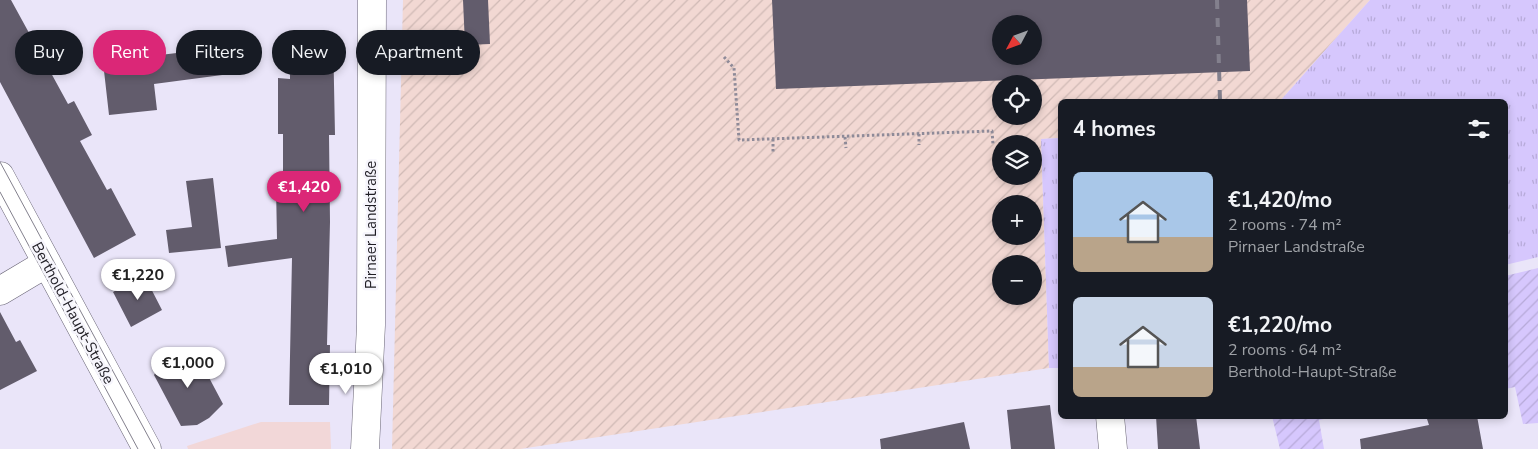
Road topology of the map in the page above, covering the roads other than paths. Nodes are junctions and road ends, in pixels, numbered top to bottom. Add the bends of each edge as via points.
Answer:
1 (372, 0) edge
2 (0, 176) edge
3 (47, 263) junction
4 (0, 291) edge
5 (1110, 419) edge
6 (146, 449) edge
7 (366, 449) edge
8 (1113, 449) edge

1 - 7 street, Pirnaer Landstraße via 371,324
2 - 3 street, Berthold-Haupt-Straße
3 - 4 street
3 - 6 street, Berthold-Haupt-Straße
5 - 8 street

